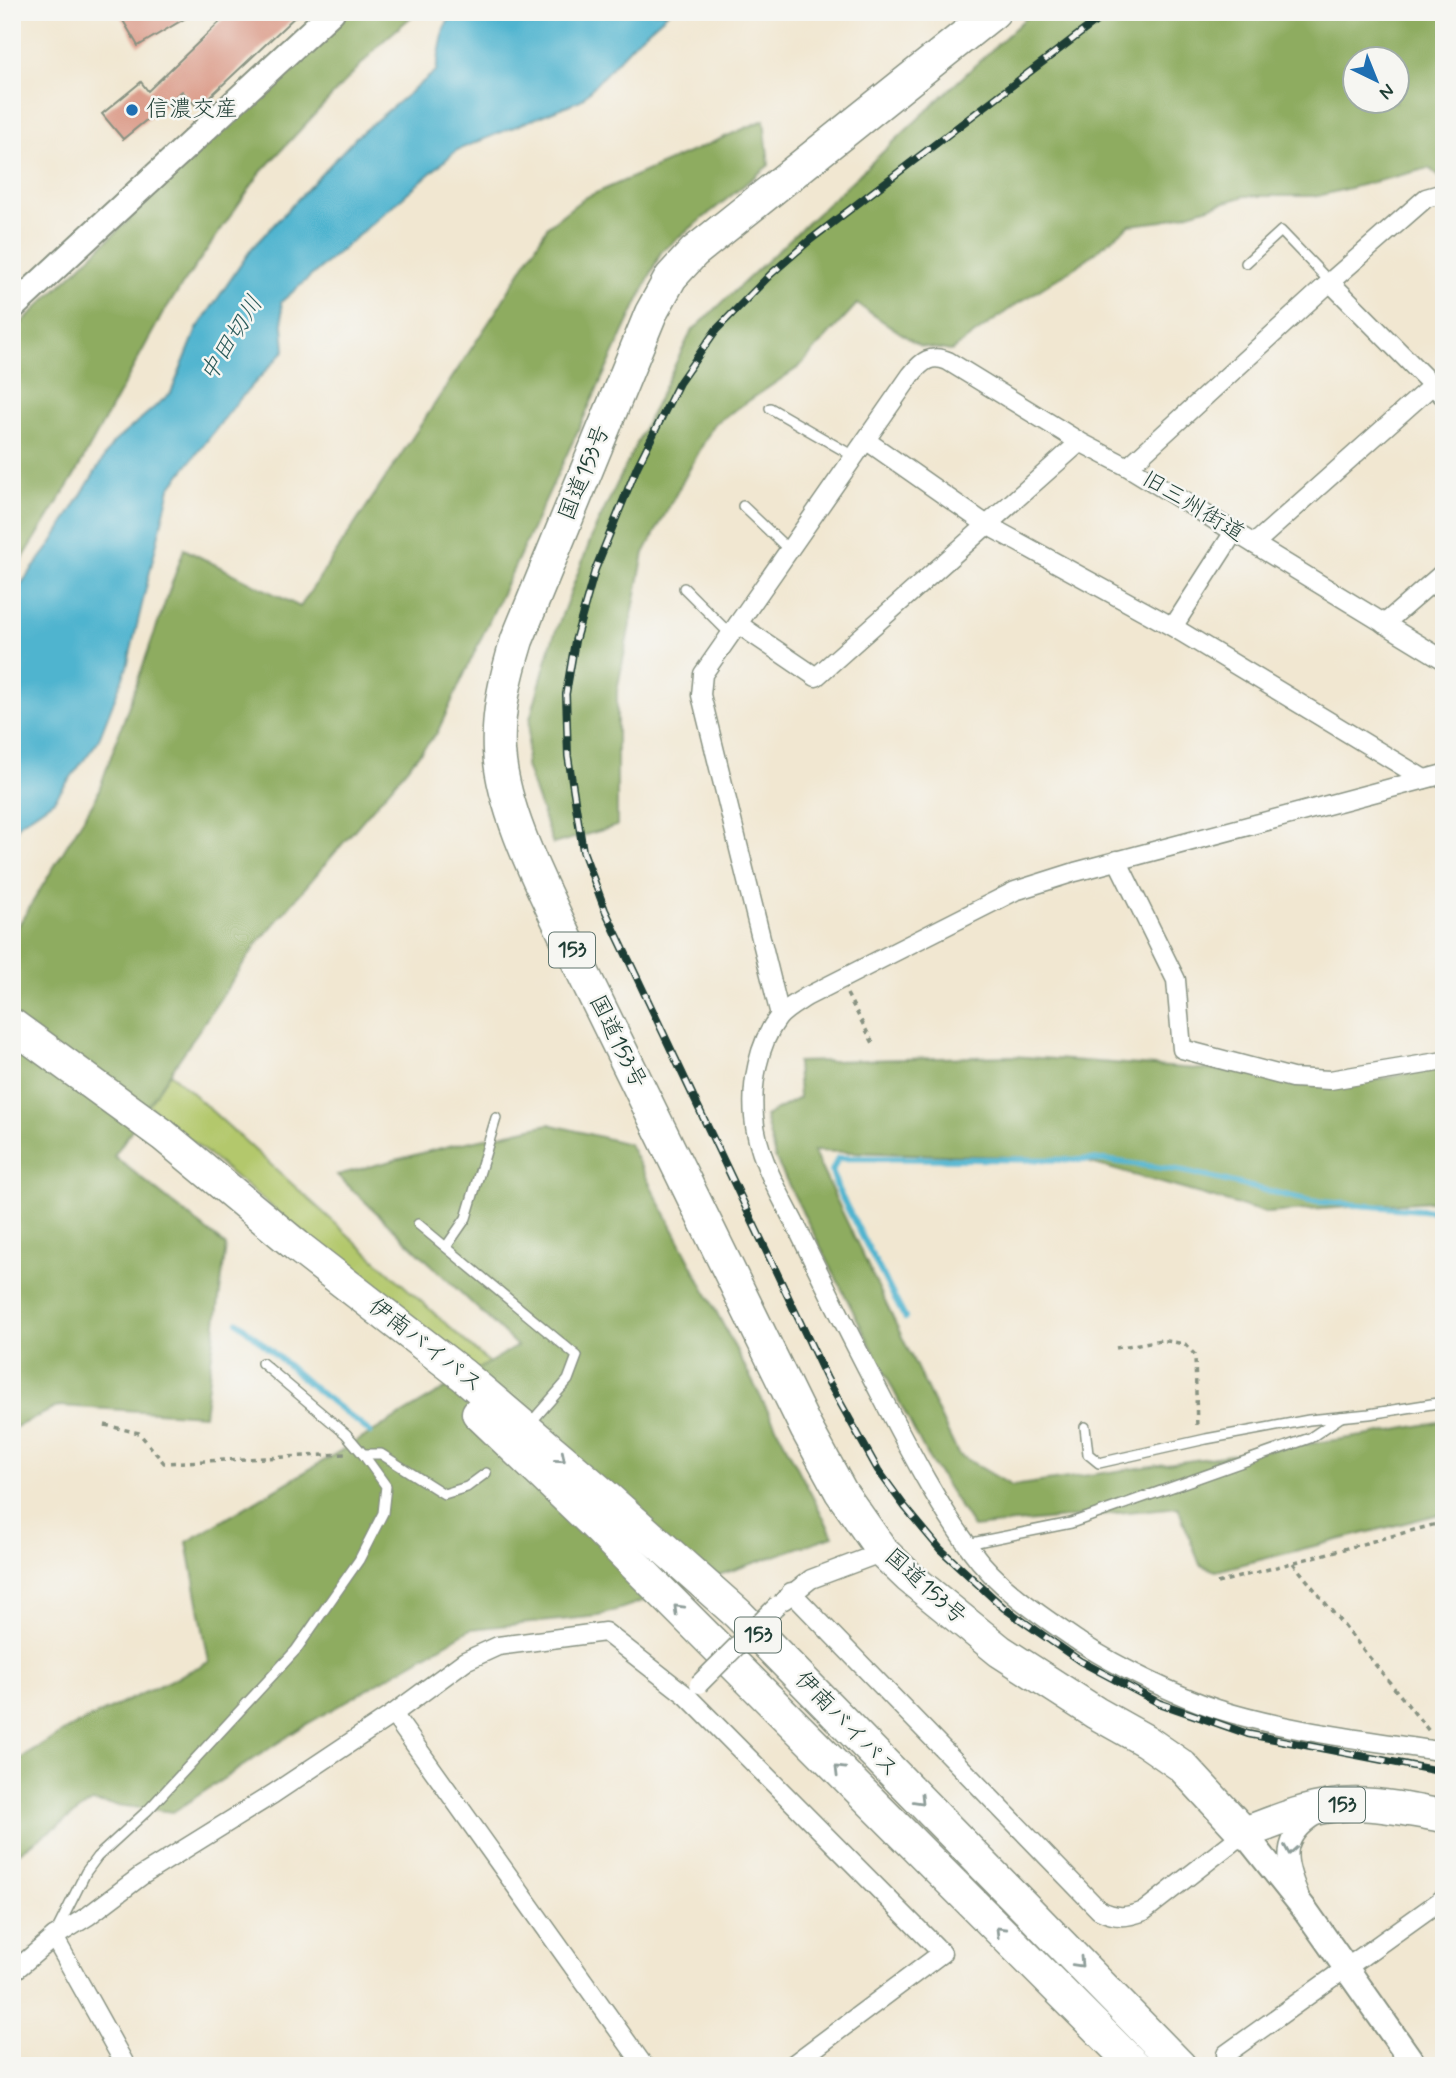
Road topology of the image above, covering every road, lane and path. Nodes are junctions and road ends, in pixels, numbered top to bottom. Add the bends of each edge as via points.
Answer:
1 (332, 12) edge
2 (995, 12) edge
3 (1444, 197) edge
4 (1246, 263) dead end
5 (1330, 282) junction
6 (12, 308) edge
7 (1440, 386) edge
8 (770, 408) dead end
9 (867, 441) junction
10 (1080, 442) junction
11 (855, 457) junction
12 (1128, 467) junction
13 (743, 506) dead end
14 (987, 524) junction
15 (1234, 532) junction
16 (1254, 544) junction
17 (789, 550) junction
18 (1444, 572) edge
19 (684, 588) dead end
20 (1384, 624) junction
21 (1173, 627) junction
22 (734, 629) junction
23 (1444, 660) edge
24 (1444, 774) edge
25 (1424, 779) junction
26 (1117, 860) junction
27 (840, 980) junction
28 (780, 1015) junction
29 (12, 1025) edge
30 (874, 1045) dead end
31 (1444, 1060) edge
32 (496, 1118) dead end
33 (418, 1224) dead end
34 (298, 1246) junction
35 (446, 1248) junction
36 (1116, 1348) dead end
37 (262, 1363) dead end
38 (1444, 1402) edge
39 (1341, 1417) junction
40 (534, 1419) dead end
41 (105, 1425) dead end
42 (1085, 1427) dead end
43 (1197, 1441) junction
44 (363, 1454) junction
45 (486, 1474) dead end
46 (1444, 1522) edge
47 (967, 1544) junction
48 (883, 1552) junction
49 (1293, 1563) junction
50 (1217, 1583) dead end
51 (791, 1592) junction
52 (693, 1690) junction
53 (393, 1714) junction
54 (1440, 1745) edge
55 (1332, 1805) junction
56 (1444, 1816) edge
57 (1244, 1833) junction
58 (1444, 1898) edge
59 (1306, 1911) junction
60 (54, 1937) junction
61 (1346, 1968) junction
62 (12, 1973) edge
63 (1226, 2054) dead end
64 (126, 2066) edge
65 (644, 2066) edge
66 (791, 2066) edge
67 (1135, 2066) edge
68 (1180, 2066) edge
69 (1415, 2066) edge

1 - 6 street
2 - 48 highway, 国道153号 / 153 via 694,252 671,277 651,313 517,640 500,716 499,752 506,789 531,862 806,1428 841,1492
3 - 5 street via 1426,198
4 - 5 lane via 1281,231
5 - 7 street
5 - 12 street
7 - 16 street
8 - 11 lane
9 - 10 street, 旧三州街道 via 919,364 939,357
9 - 11 street
9 - 14 street
10 - 12 street, 旧三州街道
10 - 14 street
11 - 17 street
12 - 15 street, 旧三州街道
13 - 17 lane
14 - 21 street
14 - 22 street via 816,677
15 - 16 street, 旧三州街道
15 - 21 street
16 - 20 street, 旧三州街道
17 - 22 street
18 - 20 street
19 - 22 lane
20 - 23 street, 旧三州街道
21 - 25 street
22 - 28 street via 703,674 701,695
24 - 25 street
25 - 26 street
26 - 27 street via 1015,891
26 - 31 street via 1176,980 1182,1049 1292,1078 1330,1080
27 - 28 street
27 - 30 path
28 - 47 street via 770,1031 753,1087 762,1153 921,1474
29 - 34 highway, 伊南バイパス / 153 via 163,1135
32 - 35 lane via 466,1218
33 - 35 lane
67 -> 34 highway, 伊南バイパス / 153 via 594,1524
34 -> 68 highway, 伊南バイパス / 153 via 463,1375 738,1614
35 - 40 lane via 577,1356 568,1380
36 - 43 path via 1161,1340 1185,1344 1195,1355
37 - 44 lane
38 - 39 lane
39 - 43 lane
39 - 47 lane via 1310,1438 1071,1523
41 - 44 path via 139,1433 164,1463
42 - 43 lane via 1088,1454 1099,1463
44 - 45 lane via 381,1454 444,1494 467,1487
44 - 60 lane via 386,1486 383,1513 359,1560 296,1650 148,1810 97,1857
46 - 49 path
47 - 54 street via 1001,1581 1084,1645 1215,1708 1281,1726
48 - 51 street via 811,1579
48 - 57 highway, 国道153号 / 153 via 1000,1651 1182,1766
49 - 50 path
49 - 54 path
51 - 52 street, bridge
51 - 57 street via 1099,1910 1127,1917 1144,1912
52 - 53 street via 605,1632 498,1646 465,1661
52 - 66 street via 942,1953
53 - 60 street
53 - 65 street
55 - 56 highway, 153 via 1362,1804
55 - 57 highway, 153
55 -> 59 street via 1294,1834 1288,1846 1290,1871
57 - 59 street
58 - 61 street
59 - 61 street
60 - 62 street
60 - 64 street
61 - 63 street
61 - 69 street

